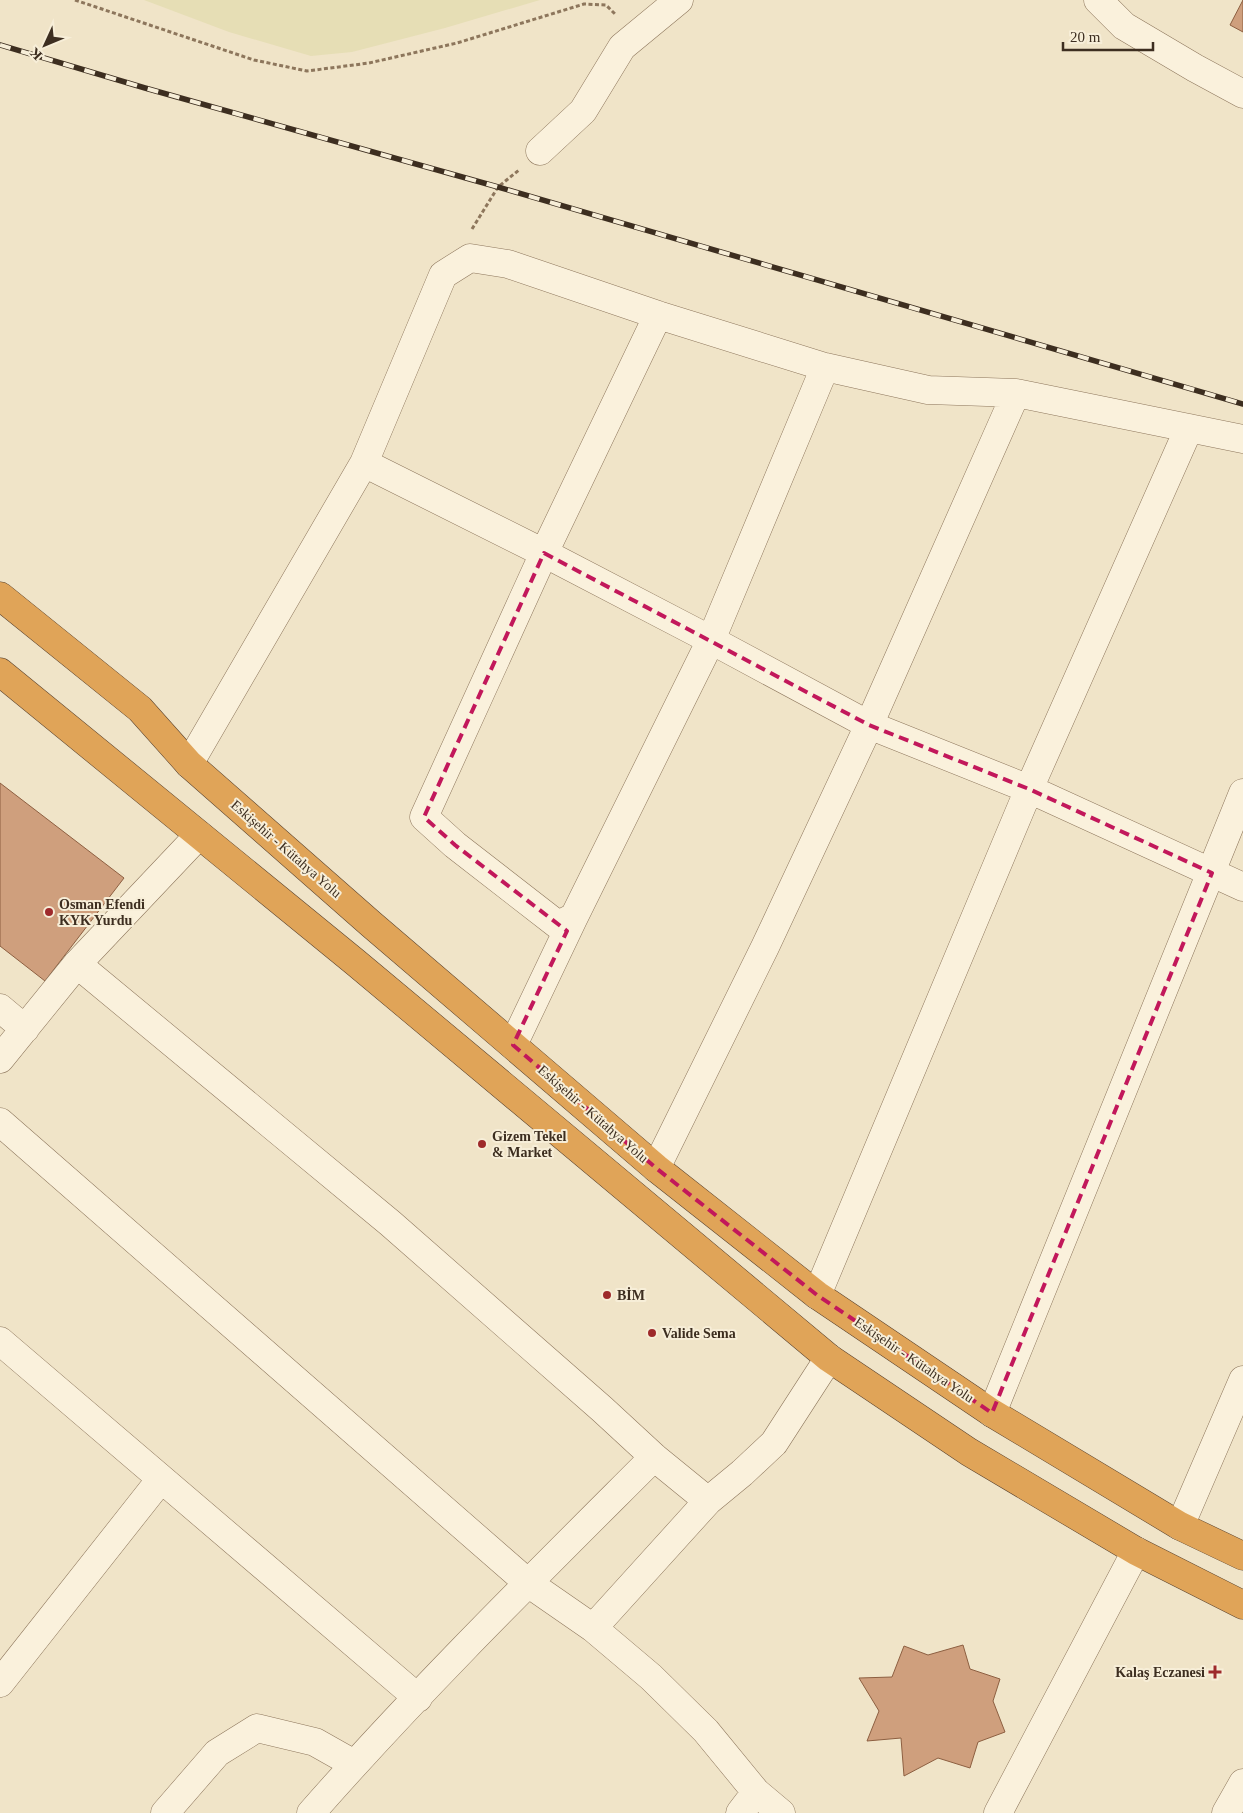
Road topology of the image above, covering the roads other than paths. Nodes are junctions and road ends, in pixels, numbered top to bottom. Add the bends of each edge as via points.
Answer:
1 (679, 0) edge
2 (1098, 0) edge
3 (1243, 94) edge
4 (540, 151) road end
5 (658, 316) junction
6 (825, 367) junction
7 (1016, 393) junction
8 (1189, 428) junction
9 (1243, 439) edge
10 (364, 463) junction
11 (544, 553) junction
12 (0, 596) edge
13 (712, 640) junction
14 (0, 672) edge
15 (869, 725) junction
16 (189, 764) junction
17 (1029, 789) junction
18 (1243, 793) edge
19 (199, 835) junction
20 (1212, 872) junction
21 (1243, 888) edge
22 (574, 917) junction
23 (78, 964) junction
24 (0, 1008) edge
25 (25, 1029) junction
26 (513, 1045) junction
27 (0, 1059) edge
28 (0, 1122) edge
29 (656, 1168) junction
30 (817, 1295) junction
31 (0, 1341) edge
32 (829, 1358) junction
33 (1243, 1380) edge
34 (992, 1413) junction
35 (654, 1457) junction
36 (161, 1479) junction
37 (708, 1501) junction
38 (1180, 1526) junction
39 (1136, 1551) junction
40 (1243, 1556) edge
41 (528, 1583) junction
42 (1243, 1605) edge
43 (593, 1628) junction
44 (0, 1683) edge
45 (418, 1698) junction
46 (354, 1764) junction
47 (1243, 1784) edge
48 (748, 1803) edge
49 (165, 1813) edge
50 (311, 1813) edge
51 (781, 1813) edge
52 (998, 1813) edge
53 (1226, 1813) edge

1 - 4 street via 622,47 583,111
2 - 3 street via 1124,26
5 - 6 street
5 - 10 street via 508,264 470,258 444,275
5 - 11 street
6 - 7 street via 928,390
6 - 13 street
7 - 8 street
7 - 15 street
8 - 9 street
8 - 17 street
10 - 11 street
10 - 16 street
11 - 13 street
11 - 22 street via 424,817 455,845 558,924
12 - 16 highway, Eskişehir - Kütahya Yolu via 140,710
13 - 15 street
13 - 22 street
14 - 19 highway
15 - 17 street
15 - 29 street
16 - 26 highway, Eskişehir - Kütahya Yolu
17 - 20 street
17 - 30 street
18 - 20 street
19 - 23 street
19 - 32 highway via 614,1176
20 - 21 street
20 - 34 street
22 - 26 street
23 - 25 street
23 - 35 street via 390,1222
24 - 25 street
25 - 27 street
26 - 29 highway, Eskişehir - Kütahya Yolu
28 - 41 street
29 - 30 highway, Eskişehir - Kütahya Yolu
30 - 34 highway, Eskişehir - Kütahya Yolu
31 - 36 street
32 - 37 street via 774,1443
32 - 39 highway via 969,1452
33 - 38 street
34 - 38 highway, Eskişehir - Kütahya Yolu
35 - 37 street
35 - 41 street
36 - 44 street
36 - 45 street
37 - 43 street
38 - 40 highway, Eskişehir - Kütahya Yolu
39 - 42 highway
39 - 52 street
41 - 43 street
41 - 45 street
43 - 48 street via 651,1677 706,1731
45 - 46 street
46 - 49 street via 315,1742 257,1728 217,1753
46 - 50 street
47 - 53 street
48 - 51 street

